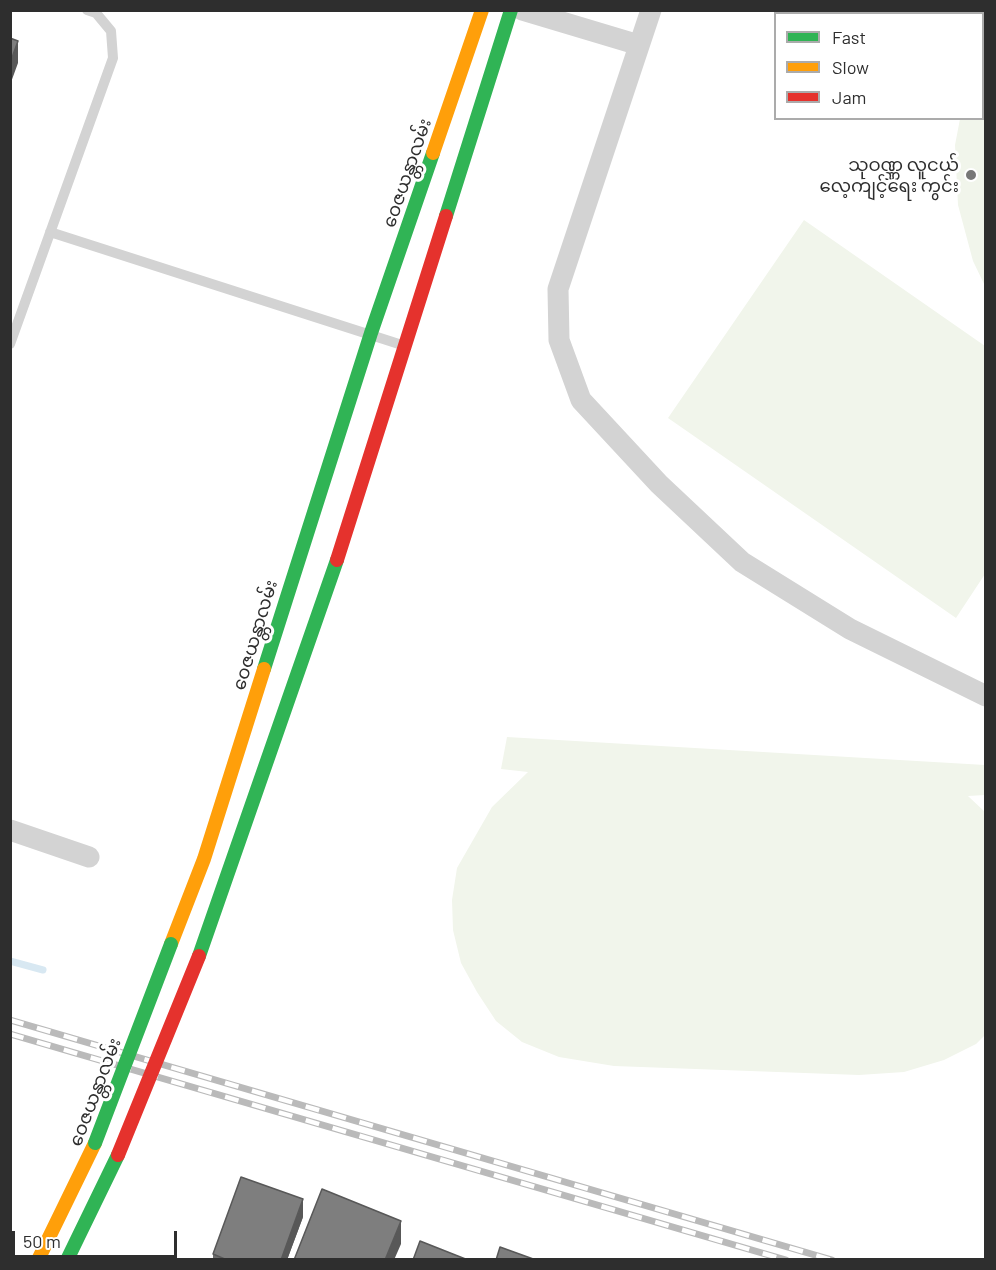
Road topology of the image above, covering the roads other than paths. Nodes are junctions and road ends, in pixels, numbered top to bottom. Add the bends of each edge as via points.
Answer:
1 (87, 10) edge
2 (482, 10) edge
3 (511, 10) edge
4 (522, 10) edge
5 (651, 10) edge
6 (639, 45) junction
7 (50, 232) junction
8 (371, 333) junction
9 (10, 344) edge
10 (405, 346) junction
11 (346, 412) junction
12 (381, 424) junction
13 (986, 696) edge
14 (10, 830) edge
15 (89, 857) dead end
16 (38, 1260) edge
17 (68, 1260) edge

1 - 7 lane via 96,13 111,31 113,58
2 - 8 main road, ဝေဇယန္တာလမ်း
3 - 10 main road
4 - 6 street
5 - 6 street
6 - 13 street via 558,289 559,340 581,400 658,484 742,562 850,629
7 - 8 lane
7 - 9 lane
8 - 10 lane
8 - 11 main road, ဝေဇယန္တာလမ်း
10 - 12 main road
11 - 12 main road
11 - 16 main road, ဝေဇယန္တာလမ်း, bridge via 204,859 95,1143
12 - 17 main road, bridge via 199,956 118,1155
14 - 15 street

